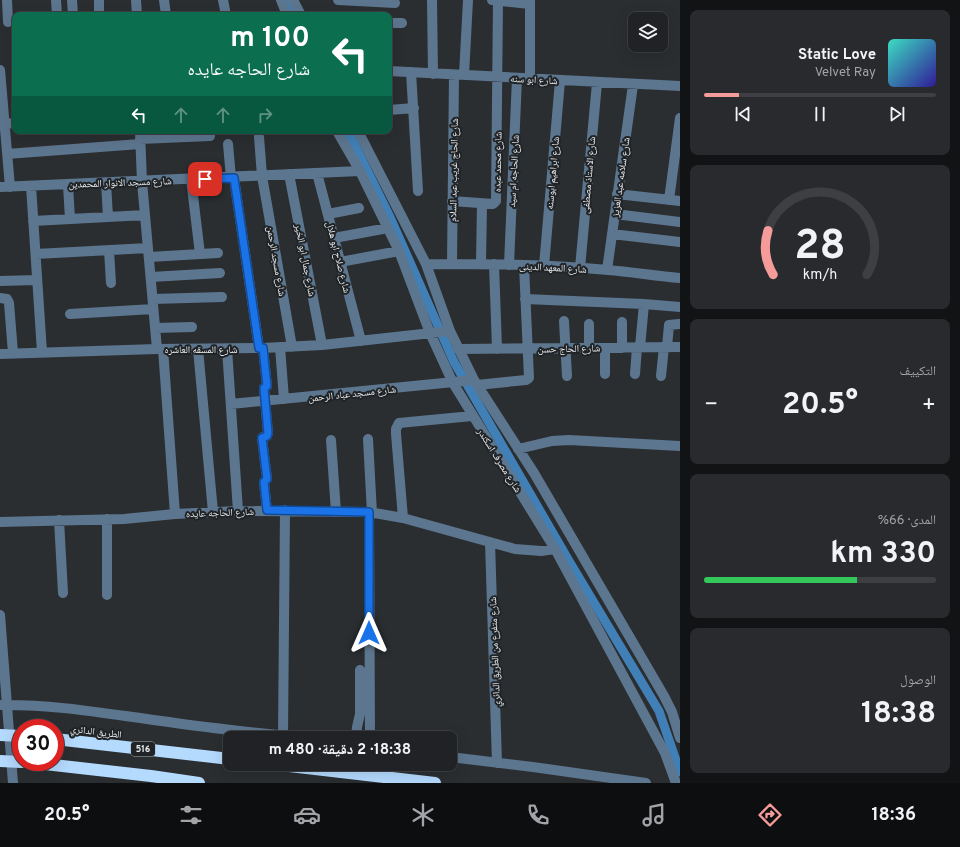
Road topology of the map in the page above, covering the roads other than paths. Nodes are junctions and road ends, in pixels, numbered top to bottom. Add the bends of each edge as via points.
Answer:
1 (7, 0) edge
2 (56, 0) edge
3 (72, 0) edge
4 (99, 0) edge
5 (136, 0) edge
6 (164, 0) edge
7 (223, 0) edge
8 (281, 0) edge
9 (293, 0) edge
10 (338, 0) edge
11 (432, 0) edge
12 (468, 0) edge
13 (496, 0) edge
14 (530, 2) edge
15 (395, 3) dead end
16 (57, 12) edge
17 (73, 12) edge
18 (99, 12) edge
19 (137, 12) edge
20 (166, 12) edge
21 (225, 12) edge
22 (286, 12) edge
23 (299, 12) edge
24 (8, 22) edge
25 (392, 23) edge
26 (402, 23) dead end
27 (0, 70) edge
28 (392, 71) edge
29 (411, 72) junction
30 (432, 74) junction
31 (454, 75) junction
32 (464, 75) junction
33 (498, 77) junction
34 (517, 78) junction
35 (530, 79) junction
36 (560, 81) junction
37 (597, 83) junction
38 (632, 85) junction
39 (680, 86) edge
40 (414, 108) junction
41 (392, 110) edge
42 (680, 118) edge
43 (10, 124) edge
44 (340, 134) edge
45 (360, 134) edge
46 (210, 136) dead end
47 (260, 137) dead end
48 (140, 138) edge
49 (228, 144) dead end
50 (7, 154) junction
51 (360, 171) junction
52 (318, 172) junction
53 (289, 174) junction
54 (262, 176) junction
55 (233, 178) junction
56 (191, 179) junction
57 (142, 182) junction
58 (106, 183) junction
59 (68, 185) junction
60 (31, 186) junction
61 (5, 187) edge
62 (418, 191) dead end
63 (617, 194) junction
64 (669, 200) junction
65 (452, 201) junction
66 (680, 201) edge
67 (482, 204) junction
68 (359, 208) dead end
69 (328, 214) junction
70 (615, 214) junction
71 (145, 215) junction
72 (108, 217) junction
73 (70, 219) junction
74 (33, 221) junction
75 (680, 222) edge
76 (388, 228) junction
77 (612, 234) junction
78 (334, 238) junction
79 (680, 242) edge
80 (110, 250) junction
81 (400, 252) junction
82 (149, 253) junction
83 (218, 253) dead end
84 (36, 254) junction
85 (200, 254) junction
86 (340, 262) junction
87 (426, 264) junction
88 (452, 264) junction
89 (481, 264) junction
90 (494, 264) junction
91 (509, 264) junction
92 (524, 265) junction
93 (544, 266) junction
94 (580, 268) junction
95 (607, 270) junction
96 (220, 273) dead end
97 (151, 277) junction
98 (680, 278) edge
99 (37, 280) junction
100 (0, 281) edge
101 (111, 283) dead end
102 (222, 297) dead end
103 (526, 299) junction
104 (4, 300) edge
105 (153, 304) junction
106 (644, 304) junction
107 (680, 307) edge
108 (70, 314) dead end
109 (564, 321) dead end
110 (622, 322) dead end
111 (589, 324) dead end
112 (678, 324) dead end
113 (192, 327) dead end
114 (155, 328) junction
115 (450, 331) junction
116 (430, 334) junction
117 (360, 341) junction
118 (322, 345) junction
119 (292, 347) junction
120 (639, 347) junction
121 (665, 347) junction
122 (680, 347) edge
123 (261, 348) junction
124 (280, 348) junction
125 (565, 348) junction
126 (589, 348) junction
127 (605, 348) junction
128 (622, 348) junction
129 (160, 349) junction
130 (198, 349) junction
131 (227, 349) junction
132 (458, 349) junction
133 (497, 349) junction
134 (528, 349) junction
135 (42, 352) junction
136 (13, 353) junction
137 (0, 354) edge
138 (605, 374) dead end
139 (635, 374) dead end
140 (567, 376) dead end
141 (661, 376) dead end
142 (475, 382) junction
143 (453, 383) junction
144 (284, 399) junction
145 (265, 401) junction
146 (231, 404) junction
147 (472, 416) junction
148 (368, 439) dead end
149 (331, 440) dead end
150 (680, 446) edge
151 (518, 449) junction
152 (267, 510) junction
153 (285, 510) junction
154 (238, 511) junction
155 (213, 512) junction
156 (336, 512) junction
157 (371, 513) junction
158 (175, 514) junction
159 (403, 518) junction
160 (107, 519) junction
161 (59, 520) junction
162 (0, 522) edge
163 (490, 542) junction
164 (555, 549) junction
165 (63, 594) dead end
166 (106, 595) dead end
167 (0, 615) edge
168 (360, 670) dead end
169 (4, 705) edge
170 (247, 731) edge
171 (283, 731) edge
172 (356, 731) edge
173 (370, 731) edge
174 (0, 735) edge
175 (12, 736) edge
176 (680, 738) edge
177 (64, 740) edge
178 (223, 758) edge
179 (457, 758) edge
180 (0, 761) edge
181 (12, 762) edge
182 (497, 763) junction
183 (64, 766) edge
184 (332, 771) edge
185 (13, 783) edge
186 (198, 783) edge
187 (435, 783) edge
188 (646, 783) edge
189 (676, 783) edge

1 - 24 street
2 - 16 street
3 - 17 street
4 - 18 street
5 - 19 street
6 - 20 street
7 - 21 street
8 - 22 street
9 - 23 street
10 - 15 street
11 - 30 street
12 - 32 street
13 - 14 street
13 - 33 street
14 - 35 street
25 - 26 street
27 - 43 street
28 - 29 street, شارع ابو سنه
29 - 30 street, شارع ابو سنه
29 - 40 street
30 - 31 street, شارع ابو سنه
31 - 32 street, شارع ابو سنه
31 - 65 street, شارع الحاج غريب عبد السلام
32 - 33 street, شارع ابو سنه
33 - 34 street, شارع ابو سنه
33 - 67 street, شارع محمد عبده via 496,201 493,204
34 - 35 street, شارع ابو سنه
34 - 91 street, شارع الحاجه ام سيد
35 - 36 street, شارع ابو سنه
36 - 37 street, شارع ابو سنه
36 - 93 street, شارع ابراهيم ابوسنه
37 - 38 street, شارع ابو سنه
37 - 94 street, شارع الاستاذ مصطفى
38 - 39 street, شارع ابو سنه
38 - 63 street, شارع سلامه عبد العزيز
40 - 41 street
40 - 62 street
42 - 64 street
43 - 50 street
44 - 51 street, شارع مصرف اسكندر
45 - 87 street, شارع مصرف اسكندر
46 - 48 street
47 - 54 street, شارع مسجد الرحمن
48 - 50 street
48 - 57 street
49 - 55 street
50 - 61 street
51 - 52 street, شارع مسجد الانوار المحمدين
51 - 76 street, شارع مصرف اسكندر
52 - 53 street, شارع مسجد الانوار المحمدين
52 - 69 street, شارع صلاح ابو هلال
53 - 54 street, شارع مسجد الانوار المحمدين
53 - 118 street, شارع جمال ابو الخير
54 - 55 street, شارع مسجد الانوار المحمدين
54 - 119 street, شارع مسجد الرحمن
55 - 56 street, شارع مسجد الانوار المحمدين
55 - 123 street
56 - 57 street, شارع مسجد الانوار المحمدين
56 - 85 street
57 - 58 street, شارع مسجد الانوار المحمدين
57 - 71 street
58 - 59 street, شارع مسجد الانوار المحمدين
58 - 72 street
59 - 60 street, شارع مسجد الانوار المحمدين
59 - 73 street
60 - 61 street, شارع مسجد الانوار المحمدين
60 - 74 street
63 - 64 street
63 - 70 street, شارع سلامه عبد العزيز
64 - 66 street
65 - 67 street, شارع محمد عبده
65 - 88 street, شارع الحاج غريب عبد السلام
67 - 89 street
68 - 69 street
69 - 78 street, شارع صلاح ابو هلال
70 - 75 street
70 - 77 street, شارع سلامه عبد العزيز
71 - 72 street
71 - 82 street
72 - 73 street
73 - 74 street
74 - 84 street
76 - 78 street
76 - 81 street, شارع مصرف اسكندر
77 - 79 street
77 - 95 street, شارع سلامه عبد العزيز
78 - 86 street, شارع صلاح ابو هلال
80 - 82 street
80 - 84 street
80 - 101 street
81 - 86 street
81 - 116 street, شارع مصرف اسكندر
82 - 85 street
82 - 97 street
83 - 85 street
84 - 99 street
86 - 117 street, شارع صلاح ابو هلال
87 - 88 street, شارع المعهد الدينى
87 - 115 street, شارع مصرف اسكندر
88 - 89 street, شارع المعهد الدينى
89 - 90 street, شارع المعهد الدينى
90 - 91 street, شارع المعهد الدينى
90 - 133 street
91 - 92 street, شارع المعهد الدينى
92 - 93 street, شارع المعهد الدينى
92 - 103 street
93 - 94 street, شارع المعهد الدينى
94 - 95 street, شارع المعهد الدينى
95 - 98 street, شارع المعهد الدينى
96 - 97 street
97 - 105 street
99 - 100 street
99 - 135 street
102 - 105 street
103 - 106 street
103 - 134 street
104 - 136 street
105 - 108 street
105 - 114 street
106 - 107 street
106 - 120 street
109 - 125 street
110 - 128 street
111 - 126 street
112 - 121 street via 669,324
113 - 114 street
114 - 129 street
115 - 116 street, شارع المسقه العاشره
115 - 132 street, شارع مصرف اسكندر
116 - 117 street, شارع المسقه العاشره
116 - 143 street, شارع مصرف اسكندر
117 - 118 street, شارع المسقه العاشره
118 - 119 street, شارع المسقه العاشره
119 - 124 street, شارع المسقه العاشره
120 - 121 street, شارع الحاج حسن
120 - 128 street, شارع الحاج حسن
120 - 139 street
121 - 122 street, شارع الحاج حسن
121 - 141 street
123 - 124 street, شارع المسقه العاشره
123 - 131 street, شارع المسقه العاشره
123 - 145 street via 267,386 264,388
124 - 144 street
125 - 126 street, شارع الحاج حسن
125 - 134 street, شارع الحاج حسن
125 - 140 street
126 - 127 street, شارع الحاج حسن
127 - 128 street, شارع الحاج حسن
127 - 138 street
129 - 130 street, شارع المسقه العاشره
129 - 135 street, شارع المسقه العاشره
129 - 158 street
130 - 131 street, شارع المسقه العاشره
130 - 155 street
131 - 146 street
132 - 133 street, شارع الحاج حسن
132 - 142 street, شارع مصرف اسكندر
133 - 134 street, شارع الحاج حسن
134 - 142 street, شارع مسجد عباد الرحمن via 528,379
135 - 136 street, شارع المسقه العاشره
136 - 137 street, شارع المسقه العاشره
142 - 143 street, شارع مسجد عباد الرحمن
142 - 151 street, شارع مصرف اسكندر
143 - 144 street, شارع مسجد عباد الرحمن
143 - 147 street, شارع مصرف اسكندر
144 - 145 street, شارع مسجد عباد الرحمن
145 - 146 street, شارع مسجد عباد الرحمن
145 - 152 street via 268,433 262,438 267,479 264,482
146 - 154 street
147 - 159 street via 399,423 396,434
147 - 164 street, شارع مصرف اسكندر
148 - 157 street
149 - 156 street
150 - 151 street via 569,440
151 - 176 street, شارع مصرف اسكندر via 672,712
152 - 153 street, شارع الحاجه عايده
152 - 154 street, شارع الحاجه عايده
153 - 156 street, شارع الحاجه عايده
153 - 171 street
154 - 155 street, شارع الحاجه عايده
155 - 158 street, شارع الحاجه عايده
156 - 157 street, شارع الحاجه عايده
157 - 159 street, شارع الحاجه عايده
157 - 173 street
158 - 160 street, شارع الحاجه عايده
159 - 163 street, شارع الحاجه عايده
160 - 161 street, شارع الحاجه عايده
160 - 166 street
161 - 162 street, شارع الحاجه عايده
161 - 165 street
163 - 164 street, شارع الحاجه عايده via 528,551
163 - 182 street, شارع متفرع من الطريق الدائري
164 - 189 street, شارع مصرف اسكندر via 665,753
167 - 169 street
168 - 172 street via 360,714
169 - 170 street via 89,710
169 - 185 street
174 - 175 highway, bridge
177 - 178 highway, الطريق الدائري / 516
179 - 182 street
180 - 181 highway, bridge
182 - 188 street
183 - 186 highway
184 - 187 highway

